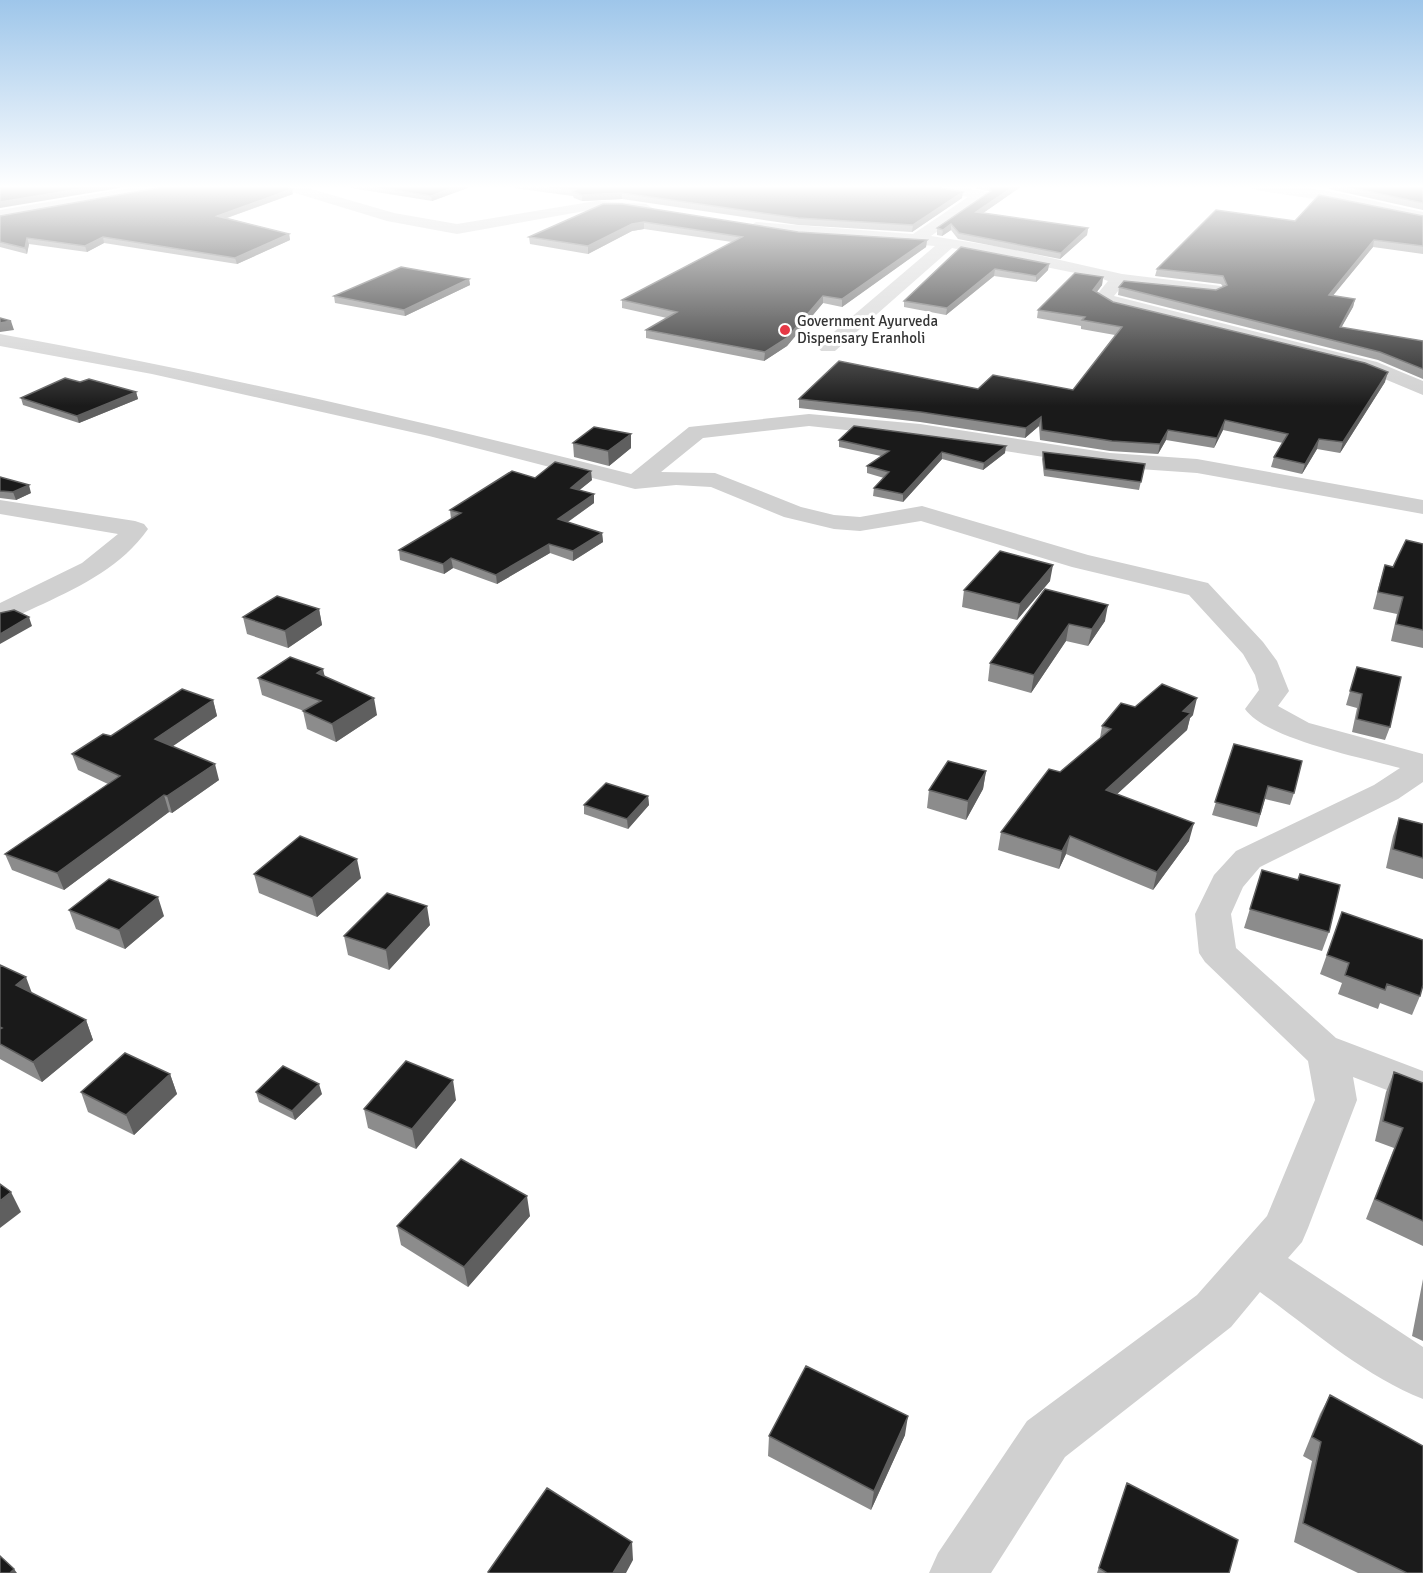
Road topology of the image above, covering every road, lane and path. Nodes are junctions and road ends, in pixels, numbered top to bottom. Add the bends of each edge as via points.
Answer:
1 (929, 259) edge
2 (1034, 259) edge
3 (1119, 279) junction
4 (1215, 290) edge
5 (0, 340) edge
6 (828, 347) dead end
7 (1423, 389) edge
8 (634, 482) junction
9 (0, 507) edge
10 (1423, 507) edge
11 (0, 613) edge
12 (1423, 766) edge
13 (1327, 1054) junction
14 (1423, 1088) edge
15 (1255, 1262) junction
16 (1423, 1375) edge
17 (958, 1573) edge

1 - 6 street
2 - 3 street
3 - 4 street
3 - 7 street via 1103,298 1359,363
5 - 8 street via 152,368 431,430
8 - 10 street via 697,432 809,420 920,431 1110,460 1197,466
8 - 12 street via 715,480 793,512 834,522 860,524 922,513 1081,561 1198,589 1271,672 1274,691 1260,709 1298,730
9 - 11 street via 135,530 124,545 78,575
12 - 13 street via 1386,792 1248,859 1227,884 1213,914 1218,953
13 - 14 street via 1337,1054
13 - 15 street via 1335,1100 1285,1228
15 - 16 street
15 - 17 street via 1214,1311 1046,1439

